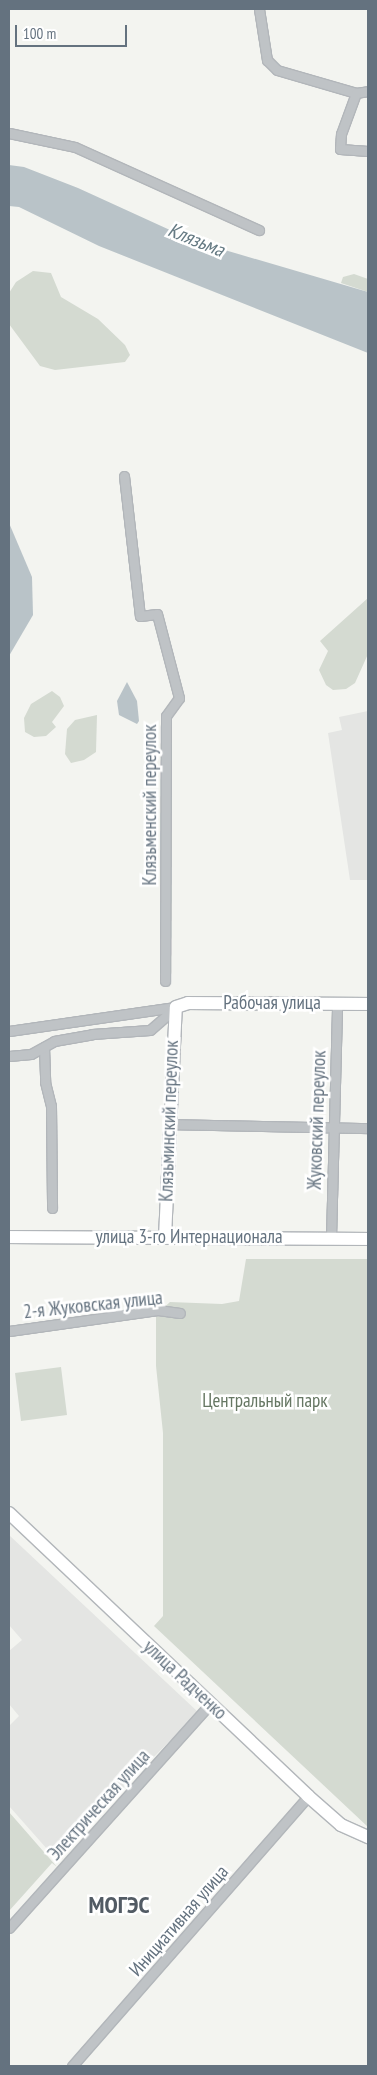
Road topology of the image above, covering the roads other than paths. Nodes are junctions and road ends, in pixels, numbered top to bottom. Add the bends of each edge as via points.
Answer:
1 (259, 9) edge
2 (368, 91) edge
3 (356, 93) junction
4 (9, 133) edge
5 (368, 150) edge
6 (259, 230) dead end
7 (124, 476) dead end
8 (165, 981) dead end
9 (337, 1004) junction
10 (368, 1004) edge
11 (176, 1006) junction
12 (9, 1031) edge
13 (44, 1047) junction
14 (9, 1056) edge
15 (169, 1124) junction
16 (333, 1128) junction
17 (368, 1128) edge
18 (52, 1208) dead end
19 (9, 1237) edge
20 (164, 1237) junction
21 (331, 1238) junction
22 (368, 1239) edge
23 (180, 1313) dead end
24 (9, 1330) edge
25 (9, 1513) edge
26 (211, 1704) junction
27 (308, 1796) junction
28 (368, 1837) edge
29 (9, 1928) edge
30 (72, 2066) edge

1 - 3 street via 267,60 271,65
2 - 3 street
3 - 5 street via 341,134 340,149
4 - 6 street via 75,147
7 - 8 street, Клязьменский переулок via 140,616 157,614 179,698 166,716
9 - 10 main road, Рабочая улица
9 - 11 main road, Рабочая улица via 188,1003
9 - 16 street, Жуковский переулок
11 - 12 street
11 - 13 street via 150,1030 92,1034
11 - 15 main road, Клязьминский переулок
13 - 14 street via 31,1054
13 - 18 street via 45,1082 51,1106
15 - 16 street
15 - 20 main road, Клязьминский переулок
16 - 17 street
16 - 21 street, Жуковский переулок
19 - 20 main road, улица 3-го Интернационала
20 - 21 main road, улица 3-го Интернационала
21 - 22 main road, улица 3-го Интернационала
23 - 24 street, 2-я Жуковская улица via 158,1310
25 - 26 main road, улица Радченко
26 - 27 main road, улица Радченко
26 - 29 street, Электрическая улица
27 - 28 main road, улица Радченко via 341,1825
27 - 30 street, Инициативная улица

